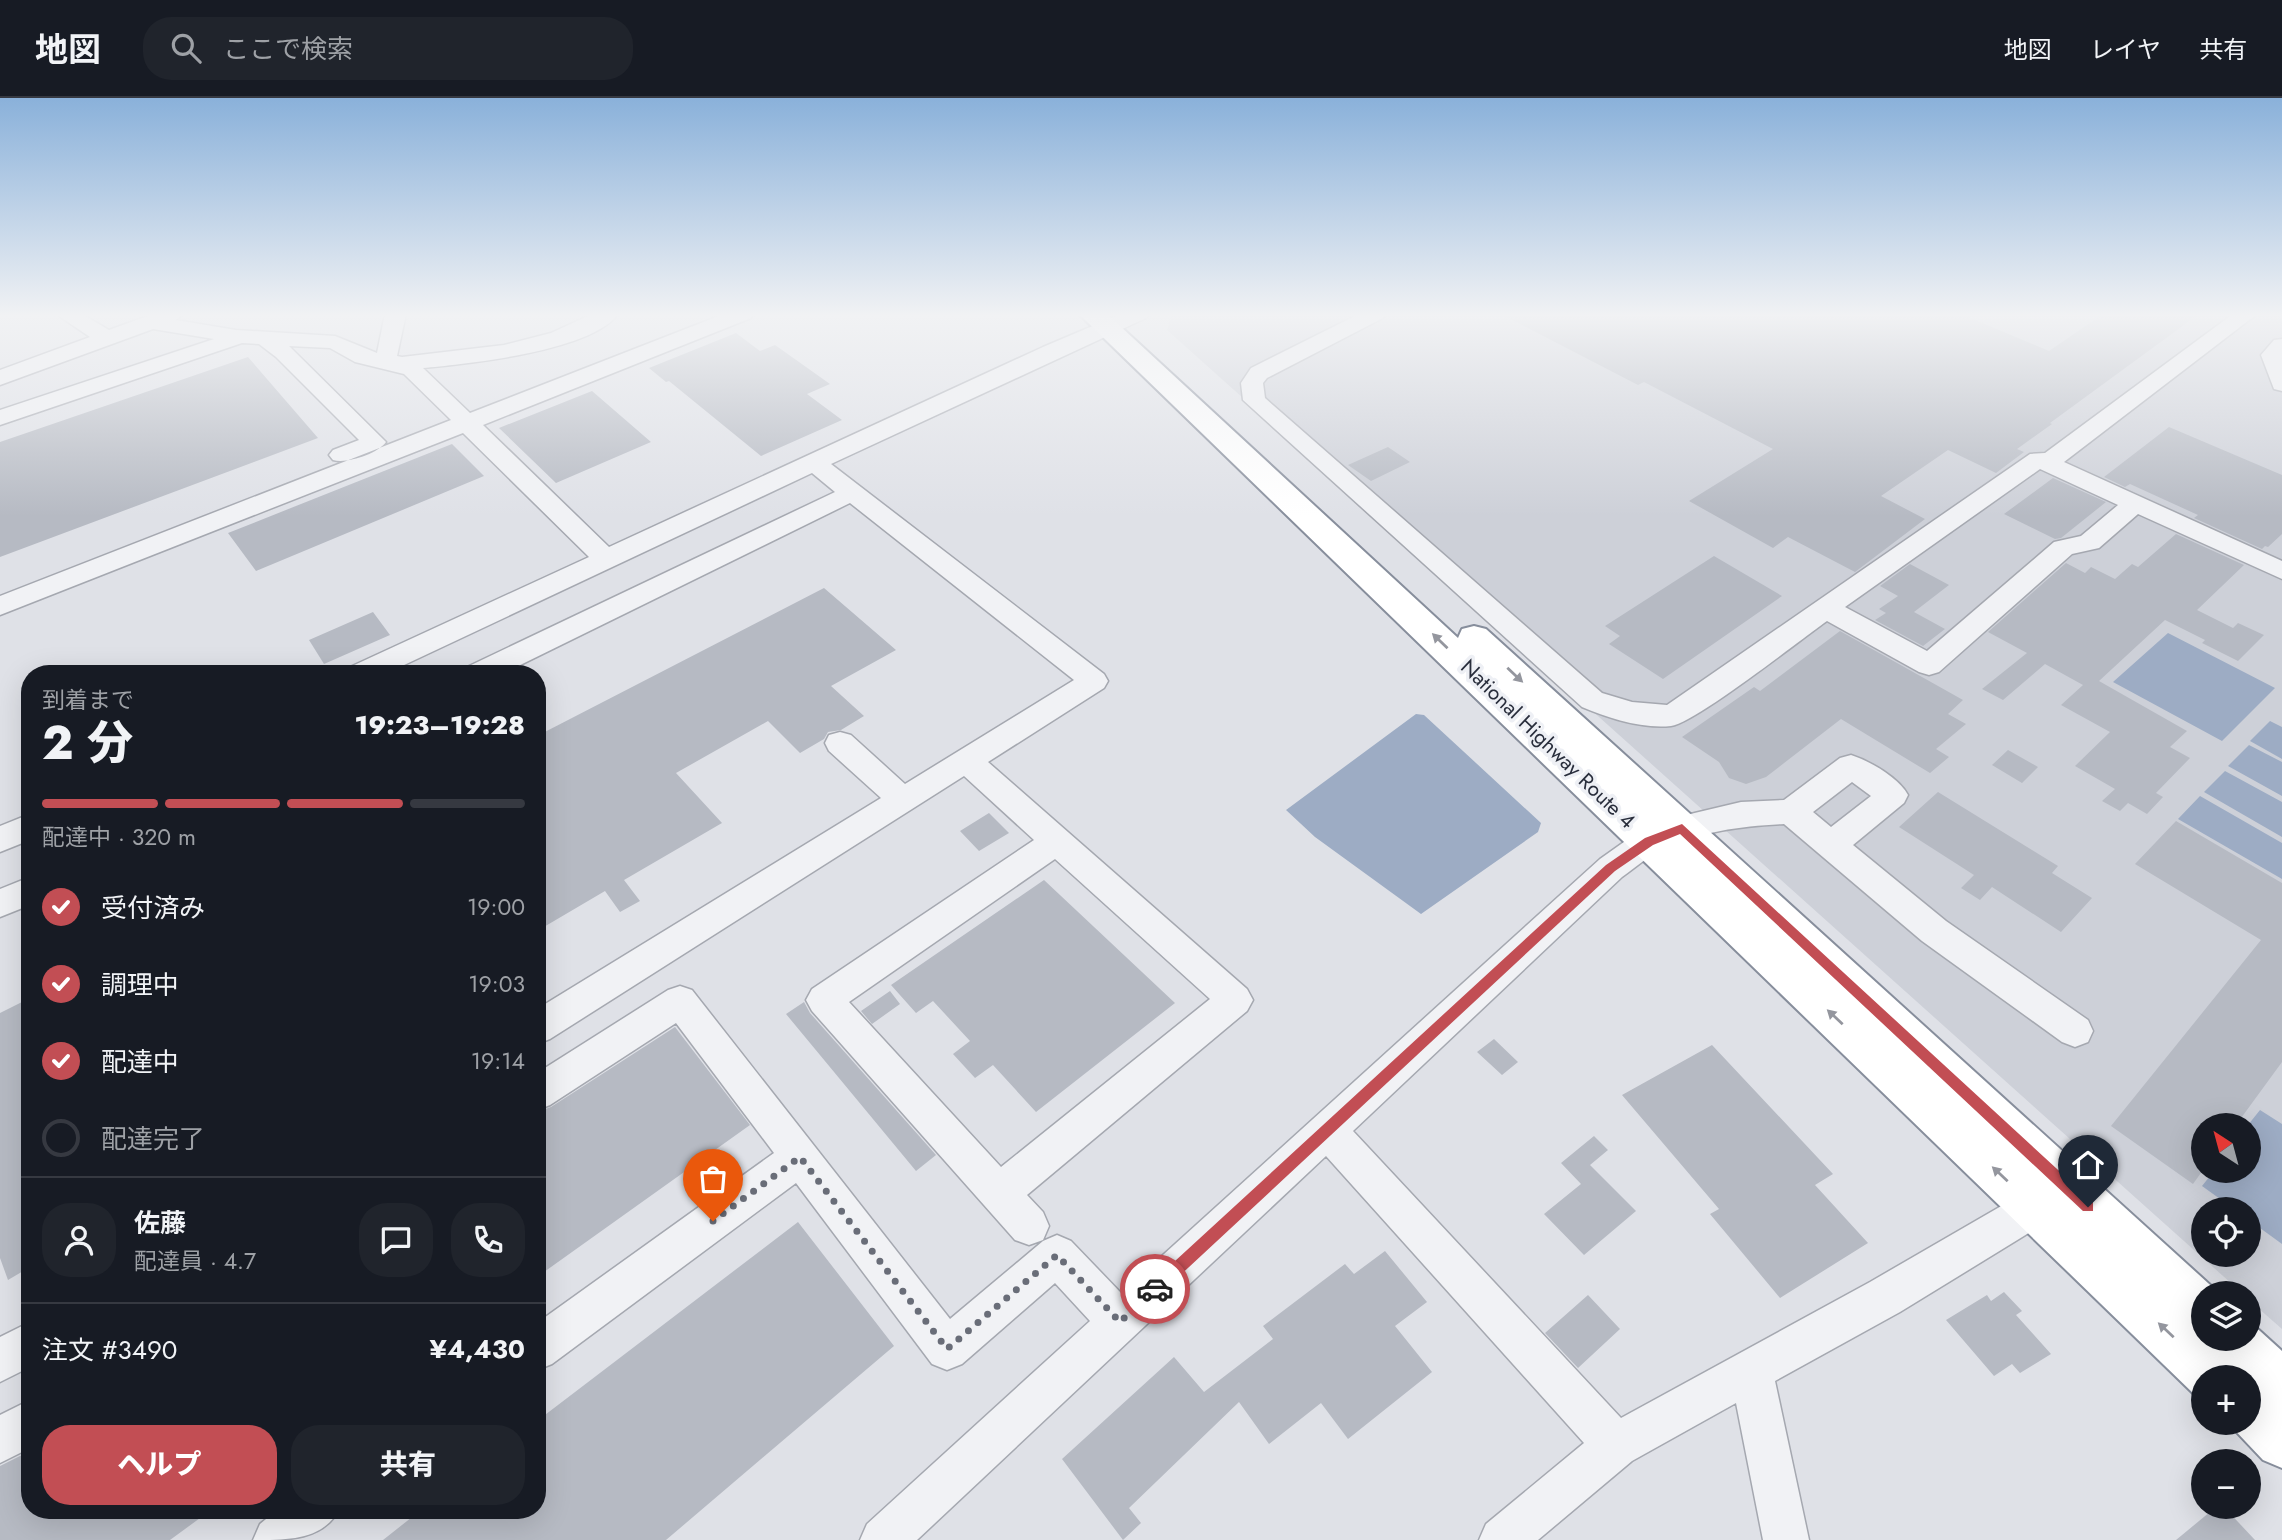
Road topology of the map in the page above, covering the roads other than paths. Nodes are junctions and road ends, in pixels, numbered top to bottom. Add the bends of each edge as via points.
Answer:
1 (115, 381) edge
2 (313, 381) edge
3 (425, 381) edge
4 (574, 381) edge
5 (983, 381) edge
6 (1180, 381) edge
7 (1253, 381) edge
8 (2157, 381) edge
9 (0, 418) edge
10 (468, 423) junction
11 (813, 462) junction
12 (2047, 463) junction
13 (852, 492) junction
14 (2135, 504) junction
15 (606, 559) junction
16 (2282, 571) edge
17 (0, 587) edge
18 (0, 606) edge
19 (1825, 608) junction
20 (379, 665) edge
21 (496, 665) edge
22 (840, 743) dead end
23 (968, 761) junction
24 (904, 801) junction
25 (1791, 812) junction
26 (21, 830) edge
27 (1666, 835) junction
28 (0, 840) edge
29 (1057, 841) junction
30 (1831, 845) junction
31 (21, 894) edge
32 (0, 904) edge
33 (546, 1022) edge
34 (2075, 1031) dead end
35 (546, 1087) edge
36 (1327, 1130) junction
37 (800, 1157) junction
38 (999, 1193) junction
39 (2036, 1207) junction
40 (1029, 1226) dead end
41 (2191, 1302) edge
42 (1120, 1322) junction
43 (546, 1342) edge
44 (21, 1348) edge
45 (2243, 1351) edge
46 (0, 1361) edge
47 (2202, 1365) edge
48 (1751, 1371) junction
49 (2282, 1387) edge
50 (2261, 1421) edge
51 (21, 1428) edge
52 (0, 1441) edge
53 (2282, 1441) edge
54 (1616, 1445) junction
55 (304, 1519) edge
56 (275, 1540) edge
57 (883, 1540) edge
58 (1502, 1540) edge
59 (1786, 1540) edge

1 - 9 street
2 - 17 street via 374,442
3 - 10 street
4 - 10 street
5 - 11 street
6 - 27 highway, National Highway Route 4 via 1409,611
7 - 19 street via 1254,400 1592,700 1632,713 1673,715
8 - 12 street
10 - 15 street
10 - 18 street
11 - 13 street
11 - 15 street
12 - 14 street
12 - 19 street via 2038,459
13 - 21 street
13 - 23 street via 1094,681
14 - 16 street
14 - 19 street via 2090,542 2063,548 1929,665
15 - 20 street
22 - 24 street
23 - 24 street
23 - 29 street
24 - 33 street
25 - 27 street via 1741,814
25 - 30 street
25 - 30 street via 1851,766 1893,794
26 - 28 street
27 - 36 street via 1611,868
39 -> 27 highway, National Highway Route 4
27 - 41 highway, National Highway Route 4
29 - 38 street via 824,1000
29 - 38 street via 1235,1000
30 - 34 street via 1934,931
31 - 32 street
35 - 37 street via 680,1001
36 - 42 street
36 - 54 street
37 - 42 street via 947,1349 1057,1255
37 - 43 street
38 - 40 street
47 -> 39 highway, National Highway Route 4
39 - 48 street
42 - 57 street
44 - 46 street
45 - 49 highway
48 - 54 street
48 - 59 street
50 - 53 highway
51 - 52 street
54 - 58 street
55 - 56 street

